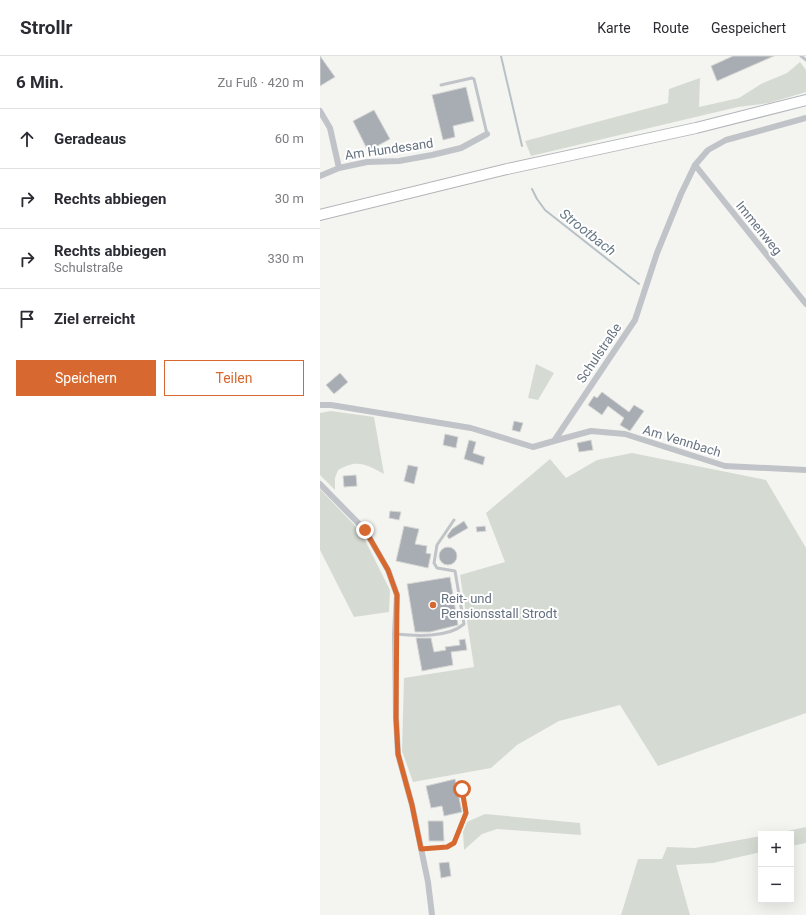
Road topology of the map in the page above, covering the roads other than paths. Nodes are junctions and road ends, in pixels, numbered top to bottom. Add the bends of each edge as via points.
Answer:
1 (801, 56) edge
2 (806, 60) edge
3 (441, 85) dead end
4 (806, 100) edge
5 (320, 111) edge
6 (806, 118) edge
7 (487, 134) joint
8 (695, 165) junction
9 (339, 168) junction
10 (320, 176) edge
11 (320, 216) edge
12 (806, 304) edge
13 (320, 405) edge
14 (554, 441) junction
15 (806, 470) edge
16 (320, 484) edge
17 (454, 520) dead end
18 (395, 634) junction
19 (462, 789) dead end
20 (421, 849) junction
21 (432, 915) edge

1 - 2 lane
3 - 7 lane via 474,79
4 - 11 main road via 696,128 507,169
5 - 9 street, Am Hundesand via 330,128
6 - 8 street, Schulstraße via 726,140 708,150
7 - 9 street, Am Hundesand via 461,148 432,155
8 - 12 street, Immenweg
8 - 14 street, Schulstraße via 666,231 635,320
9 - 10 street, Am Hundesand
13 - 14 street via 471,428 532,447
14 - 15 street, Am Vennbach via 591,431 625,434 726,466
16 - 18 street via 365,530 388,570 397,595
17 - 18 lane via 437,546 434,563 437,568 455,571 464,624 454,630 424,636
18 - 20 street via 398,754
19 - 20 lane via 466,813 454,843 447,847
20 - 21 street

